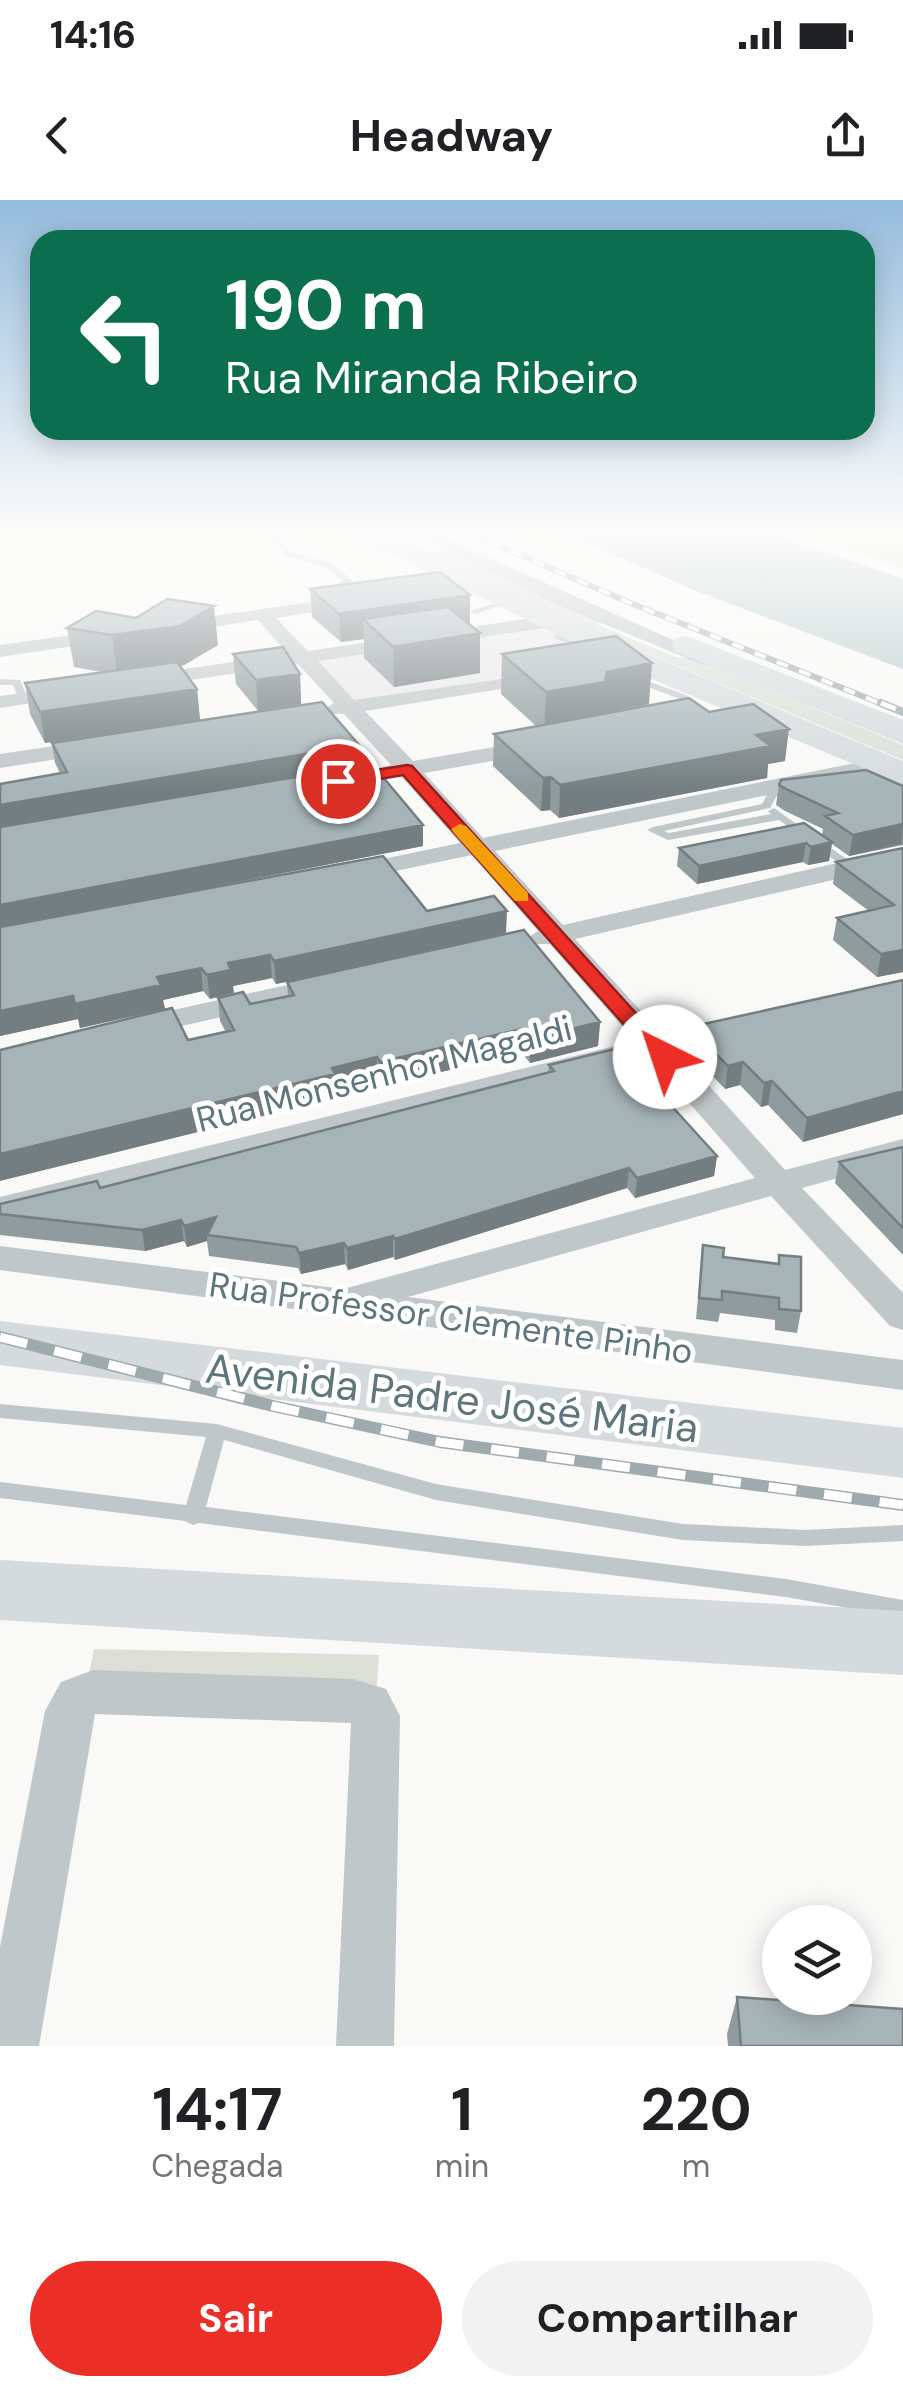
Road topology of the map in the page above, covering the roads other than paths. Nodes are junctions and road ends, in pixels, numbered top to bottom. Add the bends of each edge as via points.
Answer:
1 (233, 618) edge
2 (266, 618) edge
3 (521, 618) edge
4 (606, 618) edge
5 (622, 618) edge
6 (587, 647) junction
7 (0, 651) edge
8 (300, 658) junction
9 (564, 673) edge
10 (0, 682) edge
11 (23, 699) junction
12 (0, 702) edge
13 (698, 705) junction
14 (350, 707) junction
15 (312, 713) edge
16 (651, 718) edge
17 (903, 733) edge
18 (903, 740) edge
19 (560, 742) edge
20 (122, 743) edge
21 (0, 761) edge
22 (407, 770) junction
23 (883, 773) edge
24 (376, 775) edge
25 (766, 806) junction
26 (780, 816) junction
27 (478, 849) junction
28 (903, 856) edge
29 (851, 867) junction
30 (314, 880) edge
31 (557, 935) junction
32 (506, 945) edge
33 (350, 980) edge
34 (754, 1020) edge
35 (117, 1032) edge
36 (654, 1046) junction
37 (903, 1149) edge
38 (779, 1184) junction
39 (0, 1208) edge
40 (0, 1258) edge
41 (338, 1304) junction
42 (903, 1316) edge
43 (0, 1343) edge
44 (903, 1375) edge
45 (0, 1411) edge
46 (217, 1431) junction
47 (903, 1453) edge
48 (0, 1490) edge
49 (192, 1517) junction
50 (903, 1532) edge
51 (0, 1590) edge
52 (903, 1609) edge
53 (903, 1643) edge
54 (10, 2046) edge
55 (364, 2046) edge

1 - 7 street
2 - 8 street
3 - 6 highway
4 - 18 street
5 - 17 highway
6 - 8 street
6 - 13 highway
8 - 11 street
8 - 14 street
9 - 14 street
10 - 11 lane via 17,682
11 - 12 street
13 - 16 street
13 - 23 highway via 746,709
14 - 15 street
14 - 22 street
19 - 22 street
20 - 21 street
22 - 24 street
22 - 27 street
23 - 25 lane via 772,795
23 - 27 street
25 - 26 lane
25 - 26 lane via 654,830 668,838
26 - 29 lane
27 - 30 street
27 - 31 street
28 - 29 street
29 - 31 street
31 - 32 street
31 - 36 street
33 - 35 street
34 - 36 street, Rua Monsenhor Magaldi
36 - 38 street
36 - 39 street, Rua Monsenhor Magaldi
37 - 38 street
38 - 41 street
38 - 42 street
40 - 41 street, Rua Professor Clemente Pinho
41 - 44 street, Rua Professor Clemente Pinho
43 - 47 main road, Avenida Padre José Maria
45 - 46 lane
46 - 49 lane
46 - 50 lane via 436,1492 683,1532 806,1538
48 - 49 lane
49 - 52 lane via 786,1588
51 - 53 main road
54 - 55 street via 70,1711 93,1692 369,1705 376,1716

